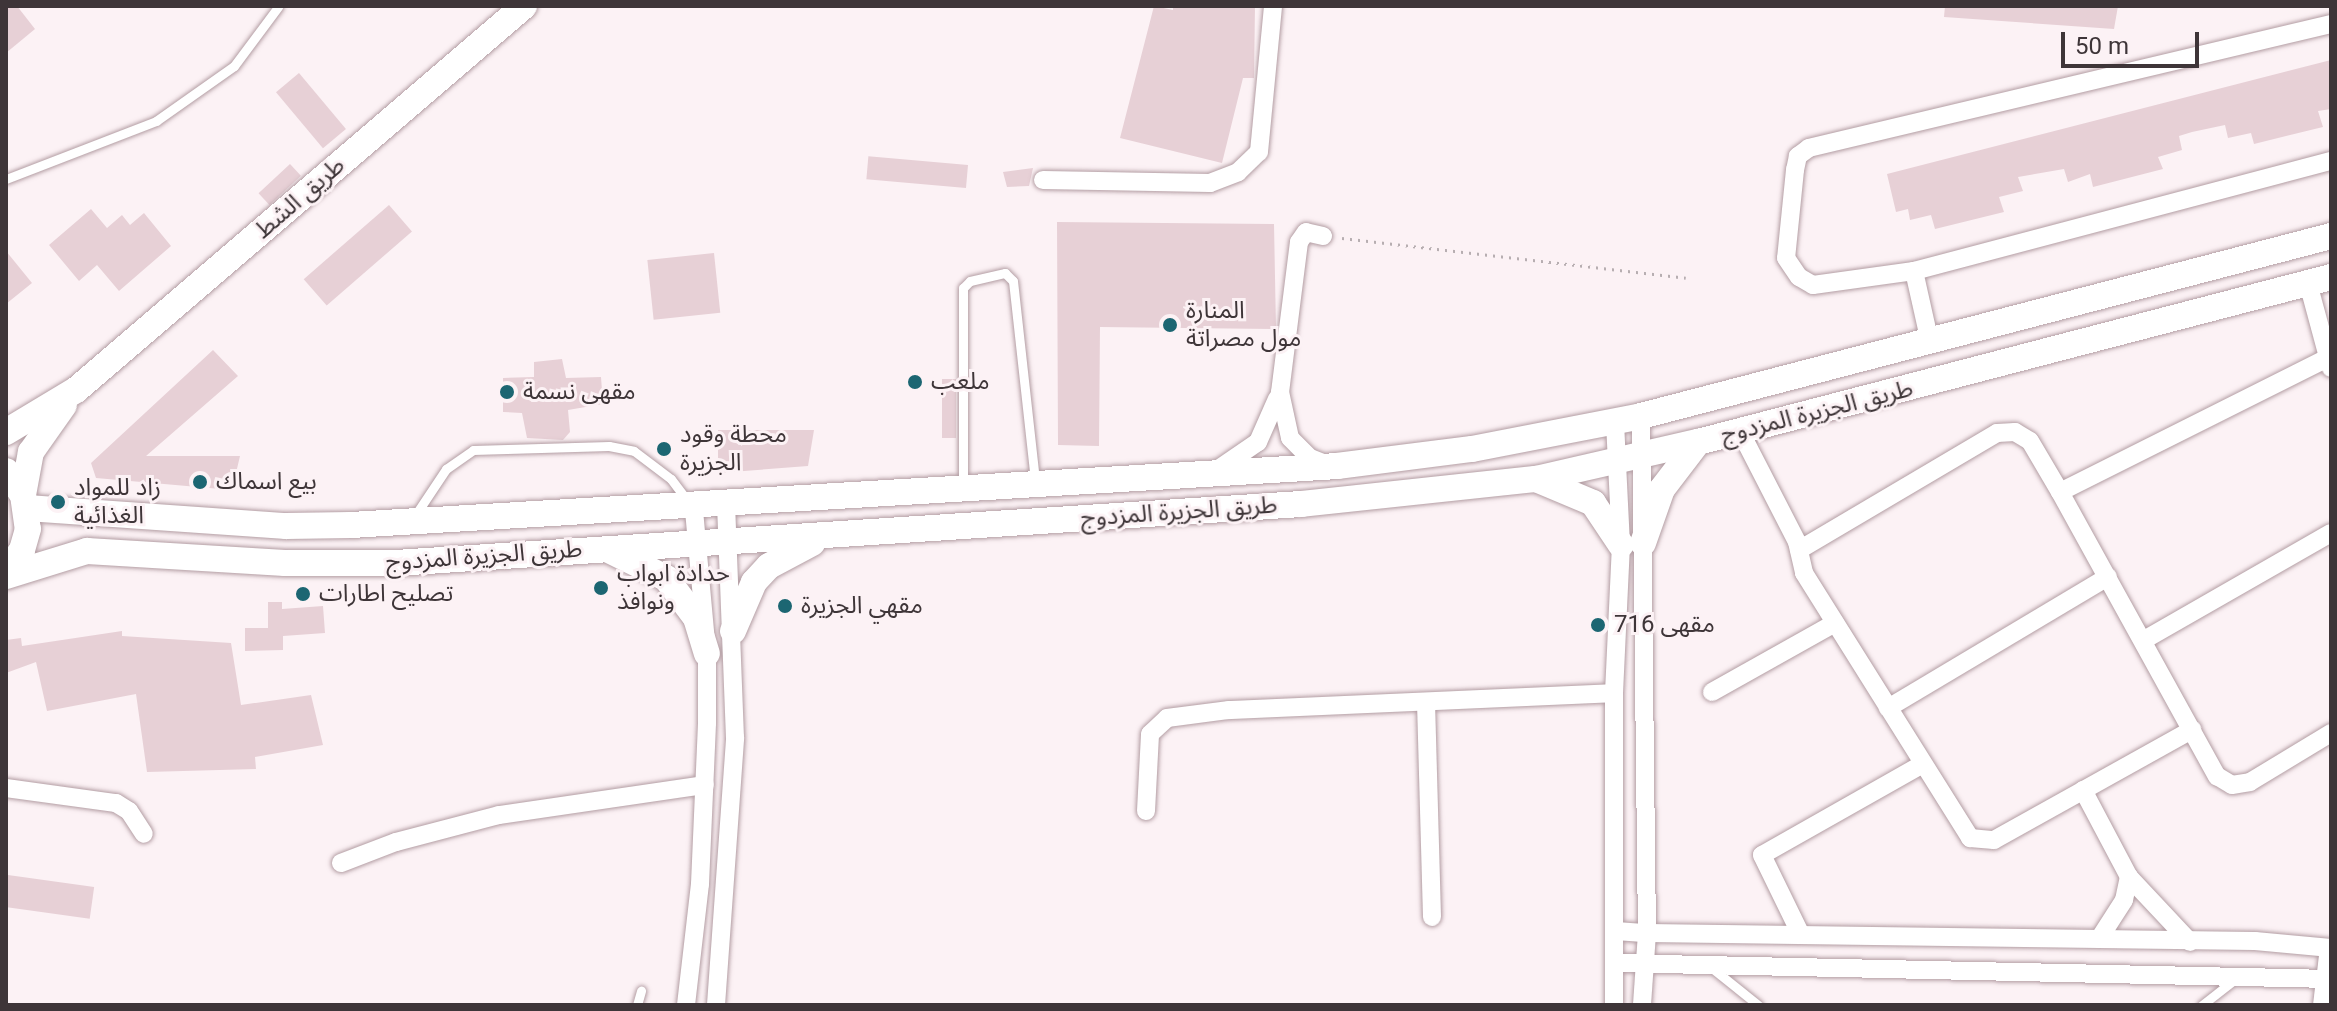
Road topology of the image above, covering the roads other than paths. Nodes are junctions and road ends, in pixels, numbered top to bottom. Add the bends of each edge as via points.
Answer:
1 (524, 6) edge
2 (1273, 6) edge
3 (278, 7) edge
4 (2331, 24) edge
5 (2331, 161) edge
6 (6, 179) edge
7 (1043, 180) dead end
8 (1323, 236) road end
9 (2331, 236) edge
10 (1914, 271) junction
11 (2320, 280) edge
12 (1929, 338) junction
13 (2330, 363) edge
14 (76, 390) junction
15 (1280, 392) junction
16 (1641, 416) junction
17 (1615, 422) junction
18 (1740, 431) junction
19 (6, 432) edge
20 (1698, 442) junction
21 (1644, 455) junction
22 (1616, 461) junction
23 (1337, 466) junction
24 (6, 471) edge
25 (1188, 476) junction
26 (1536, 479) junction
27 (1035, 484) junction
28 (963, 487) junction
29 (2060, 492) junction
30 (25, 502) junction
31 (726, 505) junction
32 (694, 509) junction
33 (411, 523) junction
34 (2331, 533) edge
35 (823, 539) junction
36 (727, 540) junction
37 (697, 542) junction
38 (1632, 544) junction
39 (605, 548) junction
40 (1799, 550) junction
41 (6, 574) edge
42 (2108, 577) junction
43 (1835, 623) junction
44 (733, 631) junction
45 (2144, 640) junction
46 (707, 653) junction
47 (1712, 692) dead end
48 (1614, 693) junction
49 (1426, 702) junction
50 (1888, 708) junction
51 (2192, 730) junction
52 (2331, 733) edge
53 (1923, 764) junction
54 (705, 785) junction
55 (6, 788) edge
56 (2083, 790) junction
57 (1146, 811) dead end
58 (144, 834) dead end
59 (341, 863) dead end
60 (2129, 877) junction
61 (1432, 917) dead end
62 (1616, 931) junction
63 (1647, 933) junction
64 (1801, 935) junction
65 (2099, 939) junction
66 (2190, 942) junction
67 (2330, 948) edge
68 (1615, 963) junction
69 (1643, 963) junction
70 (1712, 968) junction
71 (2241, 974) junction
72 (2327, 979) edge
73 (641, 991) dead end
74 (637, 1005) edge
75 (686, 1005) edge
76 (716, 1005) edge
77 (1614, 1005) edge
78 (1642, 1005) edge
79 (1758, 1005) edge
80 (2202, 1005) edge
81 (2322, 1005) edge

1 - 14 main road, طريق الشط
2 - 7 street via 1259,152 1238,172 1210,183
3 - 6 lane via 234,66 156,121
4 - 10 street via 1809,148 1798,156 1786,258 1799,277 1813,285
5 - 10 street
8 - 15 street via 1306,232 1299,242
9 - 12 main road, طريق الجزيرة المزدوج
10 - 12 street
11 - 13 street
11 - 18 main road, طريق الجزيرة المزدوج
12 - 16 main road, طريق الجزيرة المزدوج
13 - 29 street
14 - 19 main road
14 - 30 main road via 31,452
15 - 23 street via 1290,438 1310,458
15 - 25 street via 1268,426 1247,452 1233,464
16 - 17 main road, طريق الجزيرة المزدوج
16 - 21 street
17 - 22 street
17 - 23 main road, طريق الجزيرة المزدوج via 1472,449
18 - 20 main road, طريق الجزيرة المزدوج
18 - 40 street
20 - 21 main road, طريق الجزيرة المزدوج
20 - 38 main road via 1662,489
21 - 22 main road, طريق الجزيرة المزدوج
21 - 38 street
22 - 26 main road, طريق الجزيرة المزدوج
22 - 38 street
23 - 25 main road, طريق الجزيرة المزدوج
24 - 30 main road
25 - 27 main road, طريق الجزيرة المزدوج
26 - 35 main road, طريق الجزيرة المزدوج via 1301,504
26 - 38 main road via 1593,503
27 - 28 main road, طريق الجزيرة المزدوج
27 - 28 lane via 1013,281 1005,273 970,281 963,288
28 - 31 main road, طريق الجزيرة المزدوج
29 - 40 street via 2030,441 2015,432 1997,433
29 - 42 street
30 - 33 main road, طريق الجزيرة المزدوج via 286,526
30 - 41 main road via 22,550
31 - 32 main road, طريق الجزيرة المزدوج
31 - 36 street
32 - 33 main road, طريق الجزيرة المزدوج
32 - 33 lane via 671,479 634,451 609,446 473,450 446,469
32 - 37 street
34 - 45 street
35 - 36 main road, طريق الجزيرة المزدوج
35 - 44 main road via 769,566 754,582
36 - 37 main road, طريق الجزيرة المزدوج
36 - 44 street
37 - 39 main road, طريق الجزيرة المزدوج
37 - 46 street
38 - 48 street
38 - 63 street
39 - 41 main road, طريق الجزيرة المزدوج via 339,563 87,551
39 - 46 main road via 666,578 696,618
40 - 43 street via 1801,566
42 - 45 street
42 - 50 street
43 - 47 street
43 - 50 street
44 - 76 street via 735,738
45 - 51 street
46 - 54 street
48 - 49 street
48 - 62 street
49 - 57 street via 1229,710 1167,718 1150,734
49 - 61 street
50 - 53 street
51 - 52 street via 2217,776 2232,785 2250,782
51 - 56 street
53 - 56 street via 1964,832 1983,842
53 - 64 street via 1762,855
54 - 59 street via 499,815 396,842
54 - 75 street
55 - 58 street via 116,803 129,811
56 - 60 street
60 - 65 street via 2124,900
60 - 66 street
62 - 63 street
62 - 68 street
63 - 64 street
63 - 69 street
64 - 65 street
65 - 66 street
66 - 67 street
67 - 72 street
68 - 69 street
68 - 77 street
69 - 70 street
69 - 78 street
70 - 71 street
70 - 79 lane
71 - 72 street
71 - 80 lane
72 - 81 street
73 - 74 lane

